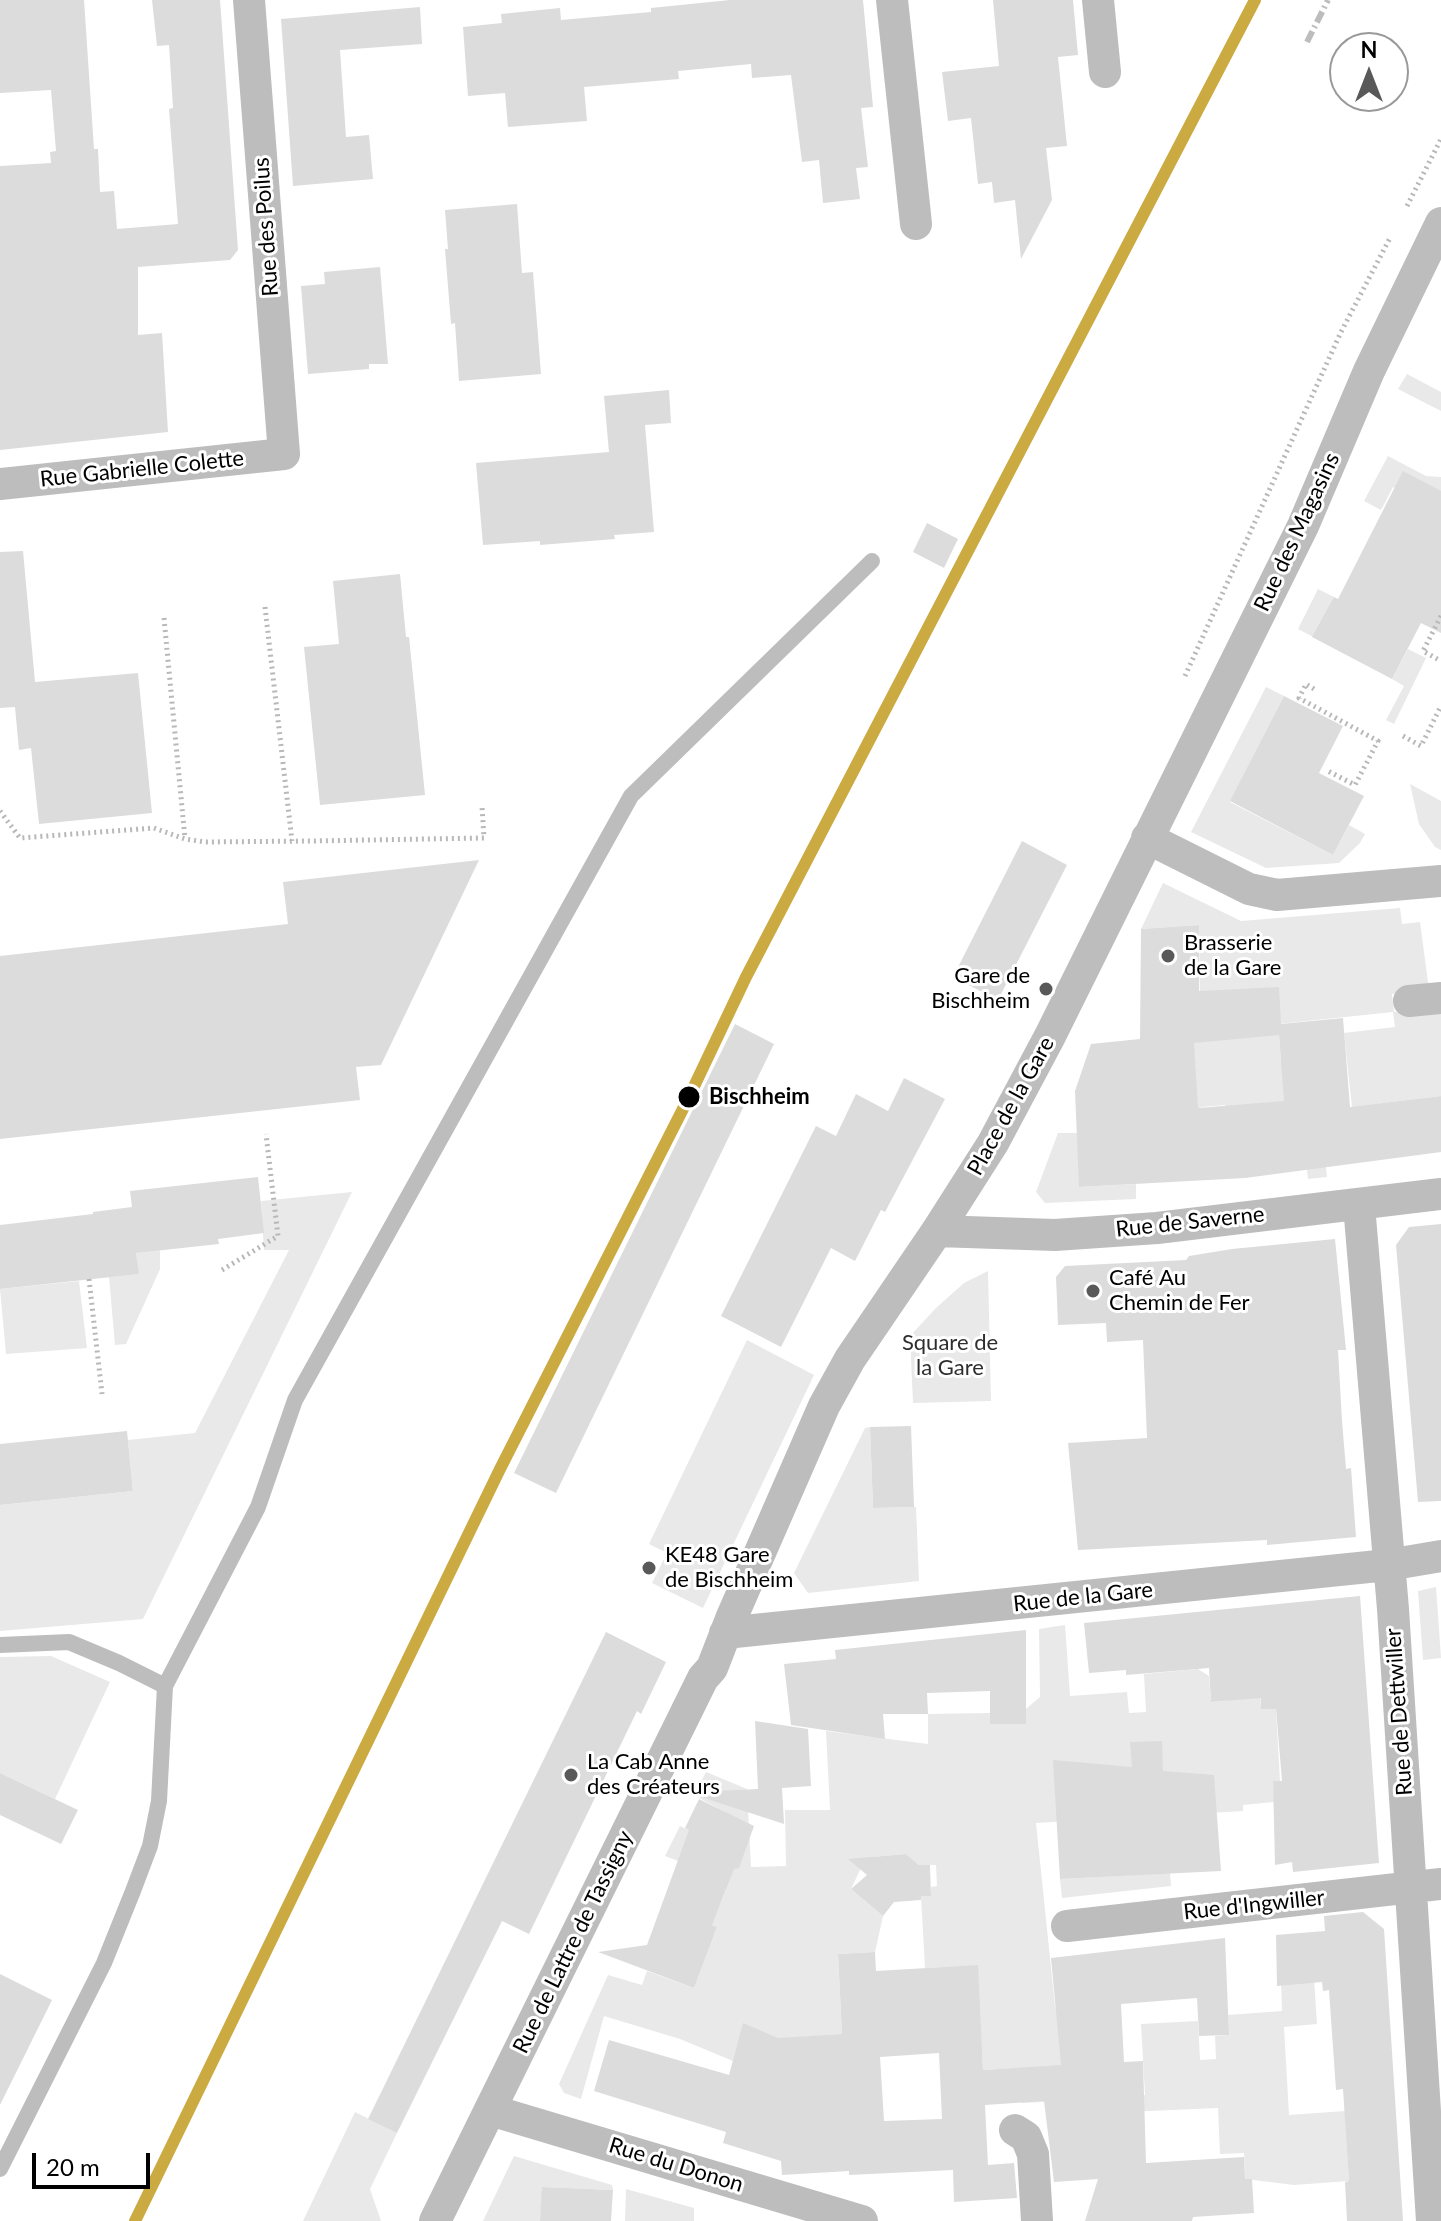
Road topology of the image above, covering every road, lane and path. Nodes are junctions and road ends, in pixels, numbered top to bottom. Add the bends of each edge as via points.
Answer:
1 (249, 0) edge
2 (892, 0) edge
3 (1098, 0) edge
4 (1105, 72) dead end
5 (1441, 139) edge
6 (1405, 208) dead end
7 (1441, 223) edge
8 (916, 224) dead end
9 (1391, 235) dead end
10 (284, 454) joint
11 (0, 484) edge
12 (872, 561) dead end
13 (265, 607) dead end
14 (1441, 616) edge
15 (164, 618) dead end
16 (1441, 661) edge
17 (1180, 686) dead end
18 (1314, 689) dead end
19 (1441, 706) edge
20 (1438, 720) edge
21 (1403, 736) dead end
22 (1328, 771) dead end
23 (482, 807) dead end
24 (0, 811) edge
25 (1147, 838) junction
26 (185, 839) junction
27 (292, 841) junction
28 (1441, 881) edge
29 (266, 1134) dead end
30 (1441, 1194) edge
31 (1359, 1205) junction
32 (937, 1231) junction
33 (222, 1270) dead end
34 (89, 1279) dead end
35 (850, 1359) joint
36 (102, 1394) dead end
37 (1441, 1556) edge
38 (1388, 1565) junction
39 (725, 1633) junction
40 (0, 1645) edge
41 (165, 1686) junction
42 (1426, 1886) edge
43 (1067, 1926) dead end
44 (490, 2110) junction
45 (1015, 2130) dead end
46 (0, 2169) edge
47 (435, 2221) edge
48 (862, 2221) edge
49 (1037, 2221) edge
50 (1432, 2221) edge

1 - 10 street, Rue des Poilus
2 - 8 street
3 - 4 street
5 - 6 path
7 - 25 street, Rue des Magasins via 1369,371 1303,526
9 - 17 path via 1341,332
10 - 11 street, Rue Gabrielle Colette
12 - 41 lane via 631,796 295,1400 258,1507
13 - 27 path
14 - 16 path via 1423,651
15 - 26 path
18 - 22 path via 1306,684 1299,698 1378,741 1355,785
19 - 20 path
20 - 21 path via 1421,746
23 - 27 path via 484,838
24 - 26 path via 20,838 154,828
25 - 28 street via 1249,889 1277,895
25 - 32 street, Place de la Gare via 993,1143
26 - 27 path
29 - 33 path via 278,1236
30 - 31 street, Rue de Saverne
31 - 32 street, Rue de Saverne via 1055,1235
31 - 38 street, Rue de Dettwiller
32 - 35 street, Place de la Gare
34 - 36 path
35 - 39 street, Rue de Lattre de Tassigny via 824,1406
37 - 38 street, Rue de la Gare
38 - 39 street, Rue de la Gare
38 - 42 street, Rue de Dettwiller
39 - 44 street, Rue de Lattre de Tassigny
40 - 41 lane via 69,1642
41 - 46 lane via 159,1801 150,1846 104,1963
42 - 43 street, Rue d'Ingwiller
42 - 50 street, Rue de Dettwiller
44 - 47 street, Rue de Lattre de Tassigny
44 - 48 street, Rue du Donon
45 - 49 street via 1026,2137 1033,2154

